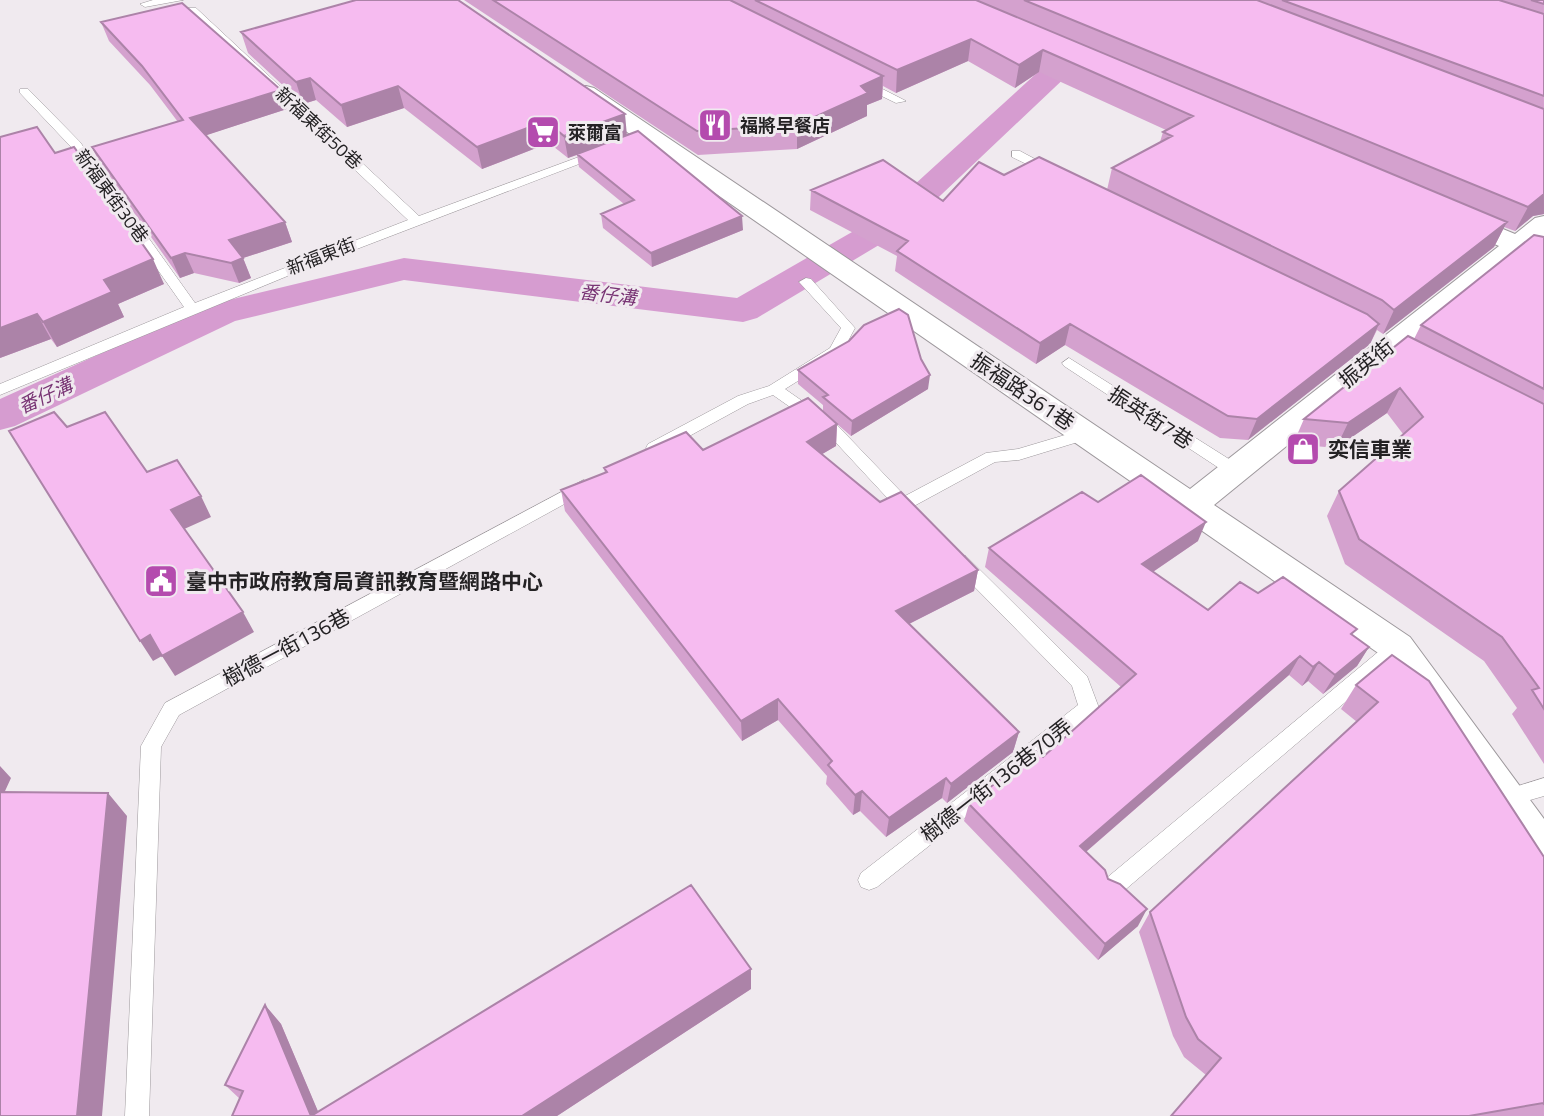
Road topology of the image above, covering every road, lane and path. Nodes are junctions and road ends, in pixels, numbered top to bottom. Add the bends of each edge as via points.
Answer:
1 (178, 0) edge
2 (145, 4) dead end
3 (192, 10) edge
4 (852, 77) edge
5 (571, 83) edge
6 (24, 92) dead end
7 (900, 101) edge
8 (609, 150) edge
9 (1016, 154) dead end
10 (1065, 178) edge
11 (1430, 207) edge
12 (415, 219) junction
13 (1544, 224) edge
14 (1532, 251) edge
15 (806, 282) dead end
16 (191, 307) junction
17 (1069, 363) dead end
18 (774, 389) junction
19 (0, 390) edge
20 (1085, 433) junction
21 (633, 459) edge
22 (1234, 470) junction
23 (597, 479) edge
24 (903, 504) junction
25 (1191, 506) junction
26 (922, 524) edge
27 (942, 544) edge
28 (1397, 647) junction
29 (1544, 787) edge
30 (1506, 798) junction
31 (1544, 853) edge
32 (869, 880) dead end
33 (1111, 888) edge
34 (137, 1116) edge

1 - 2 lane
3 - 12 lane, 新福東街50巷
4 - 7 lane
5 - 20 street, 振福路361巷 via 642,138
6 - 16 lane, 新福東街30巷 via 76,145
8 - 12 lane, 新福東街
9 - 10 lane
11 - 14 street
12 - 16 lane, 新福東街
13 - 14 street, 振英街
14 - 22 street, 振英街 via 1386,346
15 - 18 lane via 848,328 836,351
16 - 19 lane, 新福東街
17 - 22 lane, 振英街7巷
18 - 21 lane via 743,400
18 - 24 lane via 802,403 852,445
20 - 24 lane via 1019,454 992,457
20 - 25 street, 振福路361巷
22 - 25 street, 振英街
23 - 34 lane, 樹德一街136巷 via 172,709 151,746
24 - 26 lane
25 - 28 street, 振福路361巷
27 - 32 lane, 樹德一街136巷70弄 via 1080,682 1088,708
28 - 30 street, 振福路361巷
28 - 33 lane
29 - 30 lane
30 - 31 street, 振福路361巷

